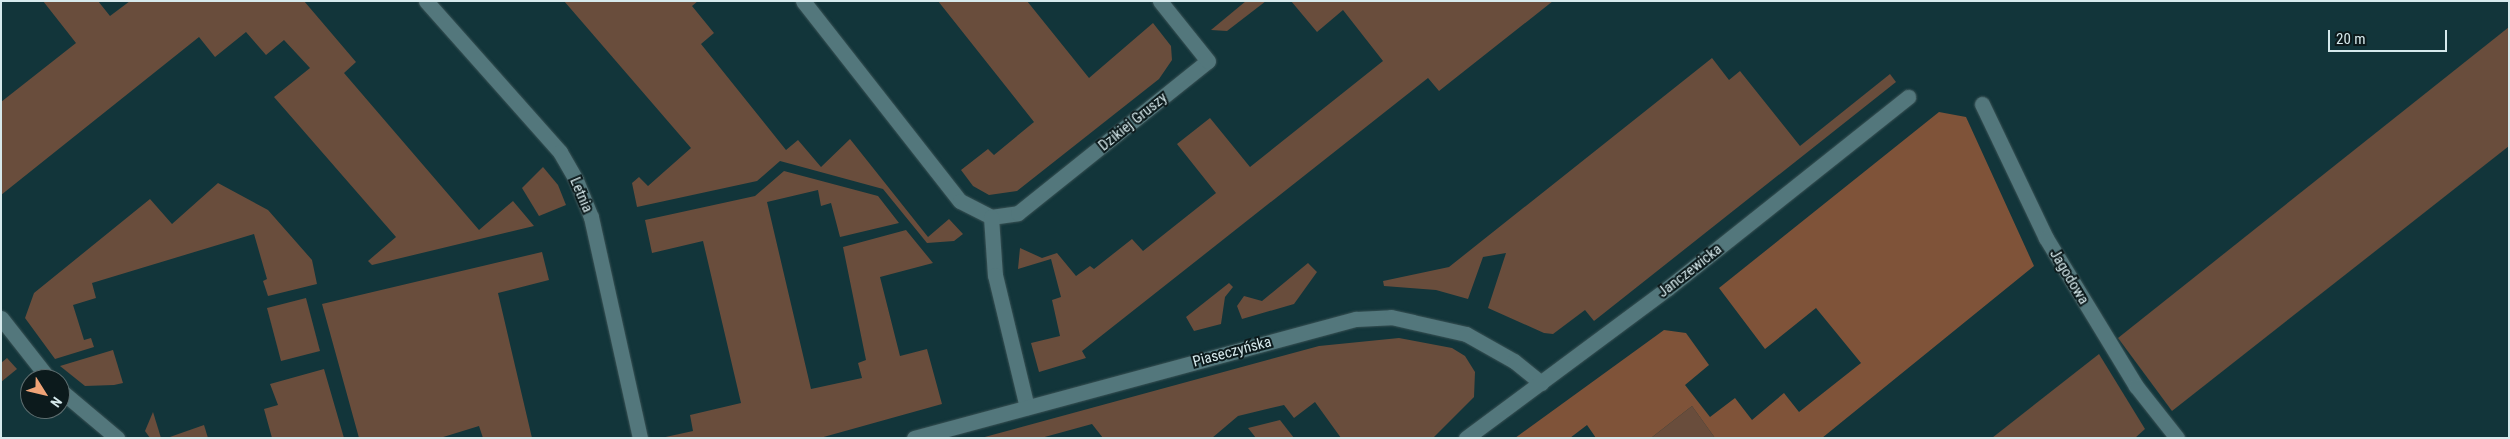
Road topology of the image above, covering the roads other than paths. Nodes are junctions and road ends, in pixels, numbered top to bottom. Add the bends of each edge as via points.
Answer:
1 (426, 1) edge
2 (803, 1) edge
3 (1160, 1) edge
4 (1908, 97) dead end
5 (1982, 104) dead end
6 (991, 218) junction
7 (1, 318) edge
8 (41, 369) edge
9 (1541, 383) junction
10 (70, 398) edge
11 (1027, 407) junction
12 (117, 438) edge
13 (640, 438) edge
14 (914, 438) edge
15 (1466, 438) edge
16 (2177, 438) edge

1 - 13 street, Letnia via 560,152 576,180 591,217
2 - 6 street via 960,201
3 - 6 street, Dzikiej Gruszy via 1208,61 1018,213
4 - 9 street, Janczewicka via 1668,288
5 - 16 street, Jagodowa via 2051,246 2136,386
6 - 11 street via 996,275
7 - 8 street
9 - 11 street, Piaseczyńska via 1508,357 1466,334 1390,317 1356,318
9 - 15 street, Janczewicka
10 - 12 street
11 - 14 street, Piaseczyńska

